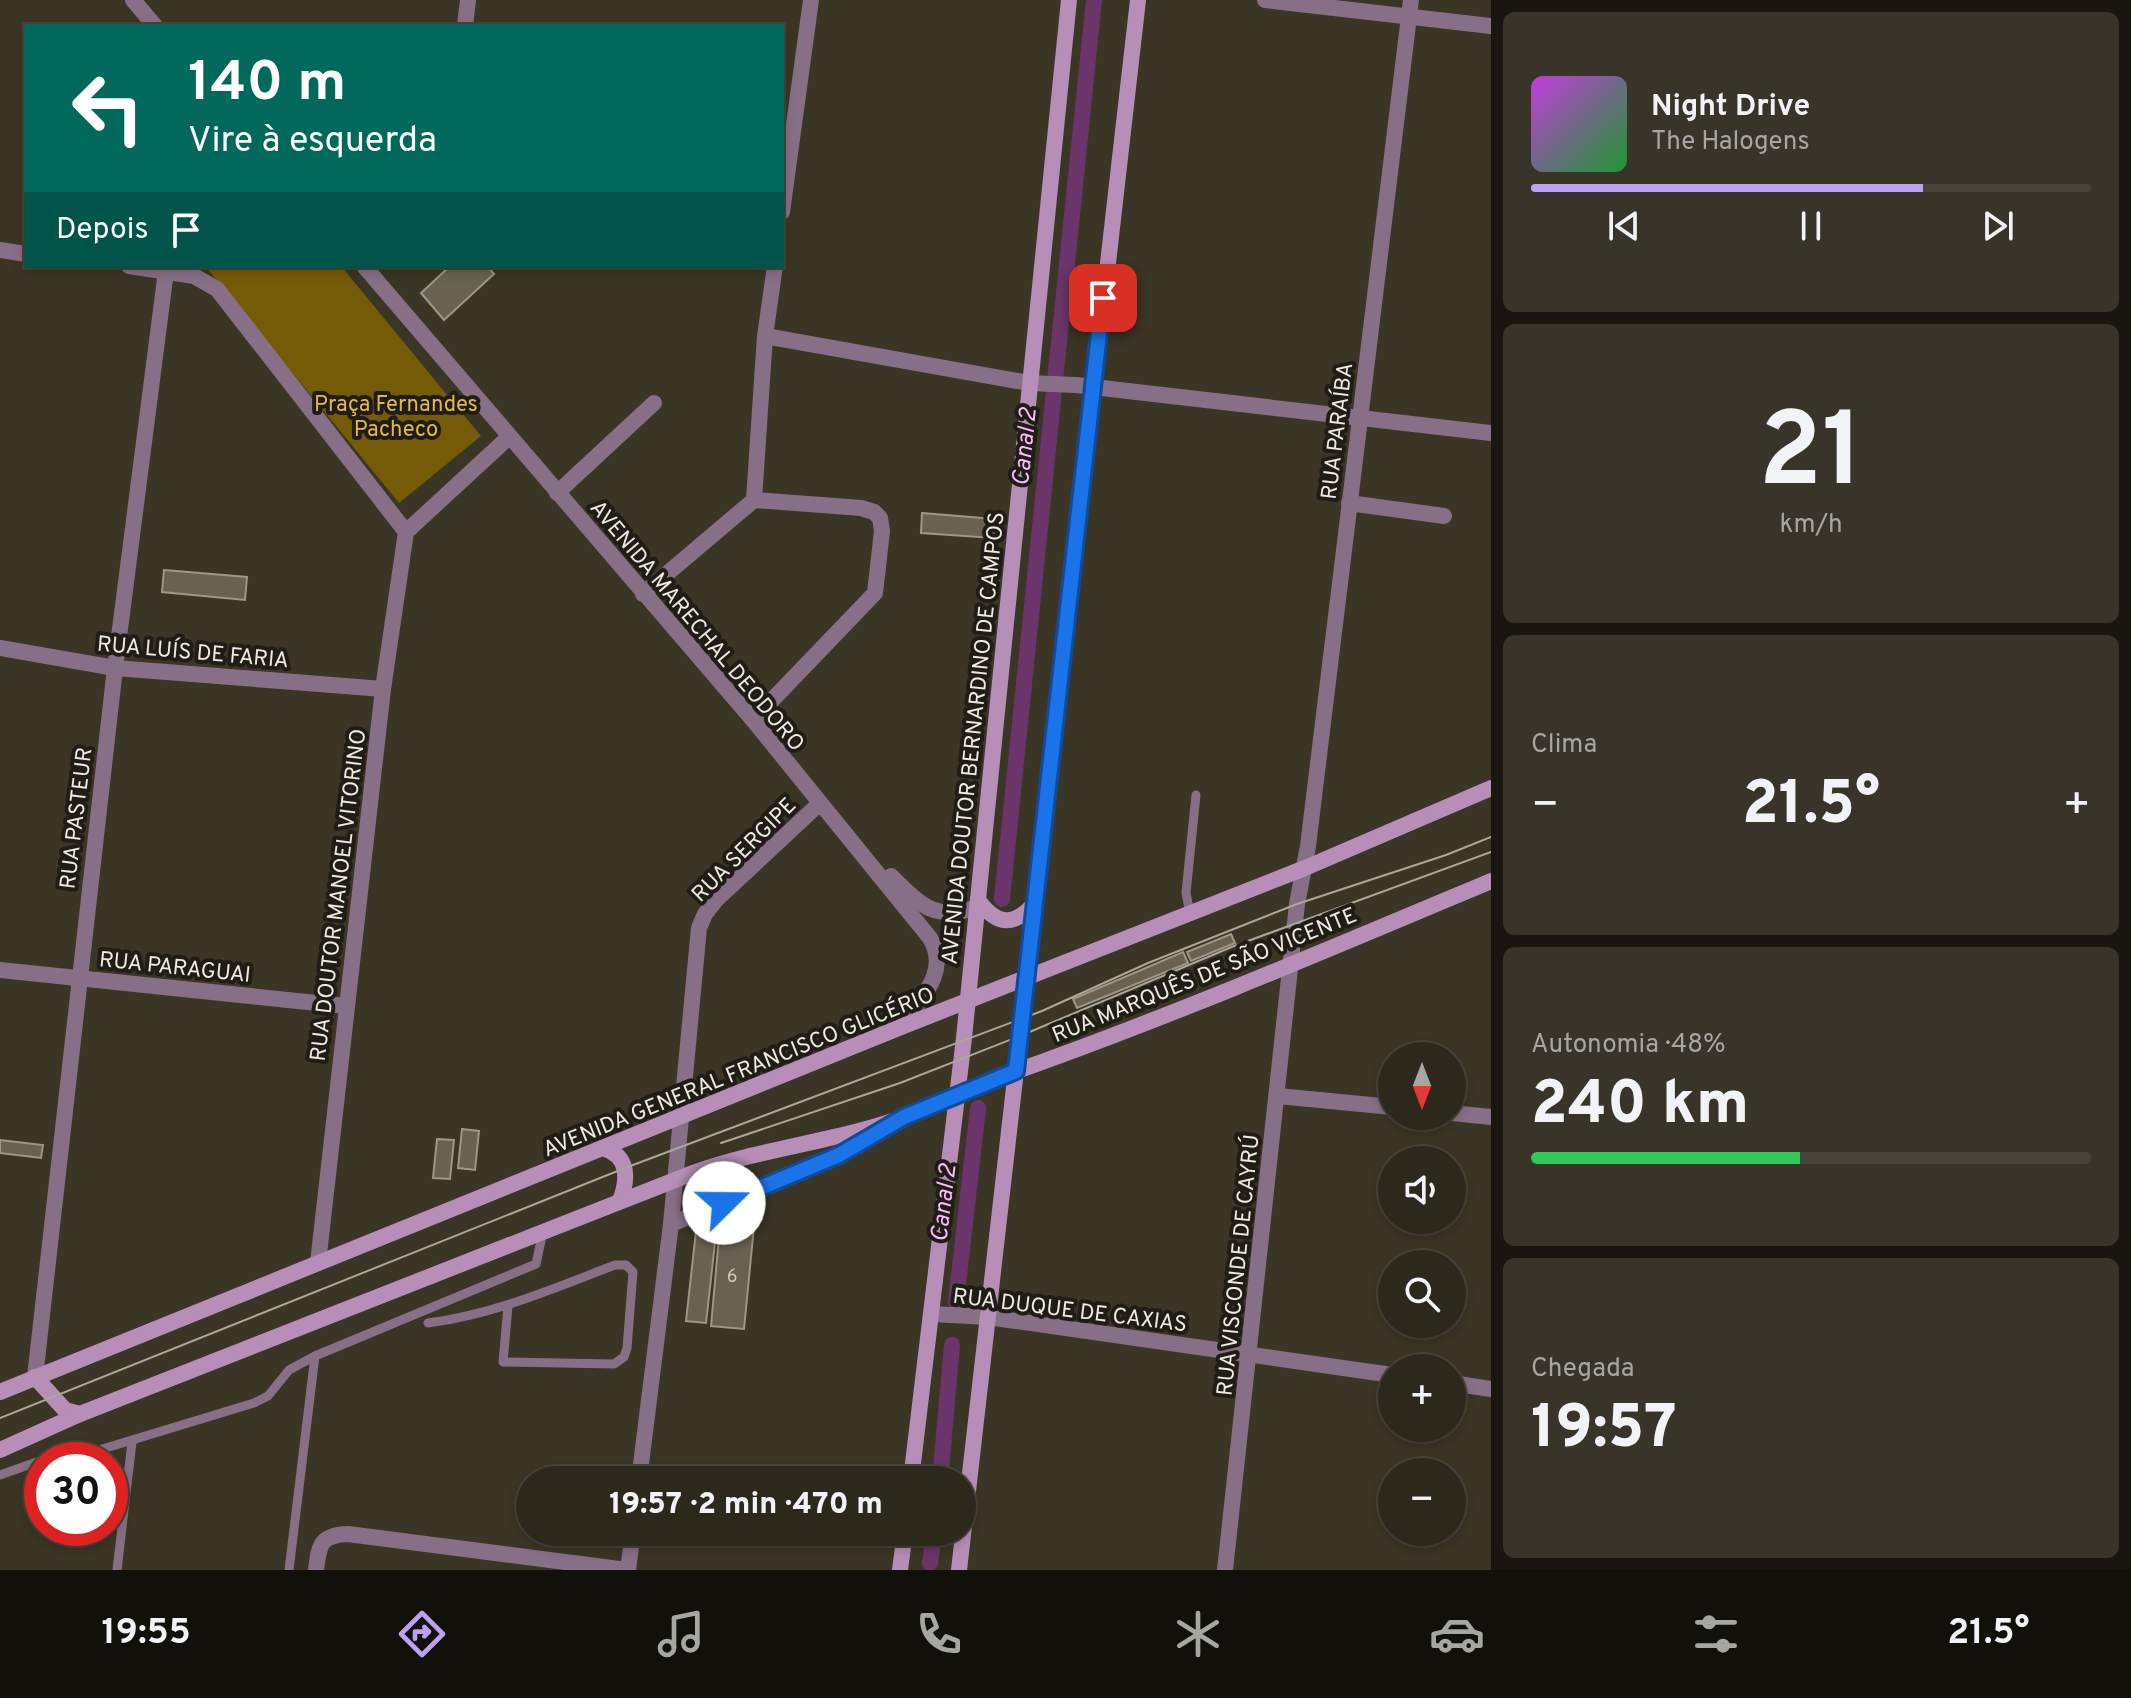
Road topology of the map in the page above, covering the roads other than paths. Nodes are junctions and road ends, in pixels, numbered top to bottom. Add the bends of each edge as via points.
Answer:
1 (133, 0) edge
2 (468, 0) edge
3 (811, 0) edge
4 (1069, 0) edge
5 (1138, 0) edge
6 (1265, 0) edge
7 (1410, 8) edge
8 (153, 24) edge
9 (465, 24) edge
10 (1491, 26) edge
11 (784, 197) edge
12 (0, 250) edge
13 (24, 254) edge
14 (168, 268) edge
15 (366, 268) edge
16 (775, 268) edge
17 (765, 336) junction
18 (1038, 383) junction
19 (1084, 386) junction
20 (654, 403) dead end
21 (1360, 416) junction
22 (1491, 433) edge
23 (509, 437) junction
24 (557, 493) junction
25 (754, 500) junction
26 (1349, 503) junction
27 (1444, 516) dead end
28 (406, 532) junction
29 (643, 594) junction
30 (0, 648) edge
31 (115, 668) junction
32 (383, 689) junction
33 (753, 720) junction
34 (1491, 788) edge
35 (1196, 795) dead end
36 (819, 804) junction
37 (855, 843) junction
38 (1305, 868) junction
39 (1491, 881) edge
40 (1035, 903) junction
41 (978, 904) junction
42 (1190, 914) junction
43 (1291, 964) junction
44 (0, 970) edge
45 (1026, 978) junction
46 (78, 979) junction
47 (968, 1002) junction
48 (346, 1006) junction
49 (901, 1027) junction
50 (1016, 1071) junction
51 (958, 1094) junction
52 (1278, 1096) junction
53 (1378, 1106) edge
54 (1466, 1114) edge
55 (680, 1117) junction
56 (904, 1117) junction
57 (1491, 1117) edge
58 (603, 1148) junction
59 (674, 1181) junction
60 (620, 1201) junction
61 (671, 1224) junction
62 (543, 1231) junction
63 (318, 1263) junction
64 (508, 1306) junction
65 (932, 1314) junction
66 (988, 1317) junction
67 (428, 1323) dead end
68 (1249, 1355) junction
69 (315, 1356) junction
70 (1378, 1373) edge
71 (35, 1377) junction
72 (1466, 1385) edge
73 (1491, 1389) edge
74 (0, 1392) edge
75 (80, 1414) junction
76 (132, 1442) junction
77 (0, 1450) edge
78 (641, 1466) edge
79 (913, 1466) edge
80 (0, 1475) edge
81 (631, 1546) edge
82 (903, 1546) edge
83 (117, 1570) edge
84 (289, 1570) edge
85 (316, 1570) edge
86 (628, 1570) edge
87 (900, 1570) edge
88 (959, 1570) edge
89 (1225, 1570) edge

1 - 8 street
2 - 9 street
3 - 11 street
4 - 18 main road, AVENIDA DOUTOR BERNARDINO DE CAMPOS
5 - 19 main road
6 - 7 street
7 - 10 street
7 - 21 street, RUA PARAÍBA
12 - 13 street
14 - 28 street via 217,289
14 - 31 street, RUA PASTEUR
15 - 23 street, AVENIDA MARECHAL DEODORO
16 - 17 street
17 - 18 street
17 - 25 street
18 - 19 street
18 - 41 main road, AVENIDA DOUTOR BERNARDINO DE CAMPOS
19 - 21 street
19 - 40 main road
20 - 24 street
21 - 22 street
21 - 26 street, RUA PARAÍBA
23 - 24 street, AVENIDA MARECHAL DEODORO
23 - 28 street
24 - 29 street, AVENIDA MARECHAL DEODORO
25 - 29 street
25 - 33 street via 861,508 880,518 882,531 875,593
26 - 27 street
26 - 38 street, RUA PARAÍBA
28 - 32 street, RUA DOUTOR MANOEL VITORINO
29 - 33 street, AVENIDA MARECHAL DEODORO
30 - 31 street, RUA LUÍS DE FARIA
31 - 32 street, RUA LUÍS DE FARIA
31 - 46 street, RUA PASTEUR
32 - 48 street, RUA DOUTOR MANOEL VITORINO
33 - 36 street, AVENIDA MARECHAL DEODORO
34 - 38 main road, AVENIDA GENERAL FRANCISCO GLICÉRIO
35 - 42 lane via 1186,893
36 - 37 street, AVENIDA MARECHAL DEODORO
36 - 55 street, RUA SERGIPE via 716,900 702,920
37 - 41 street via 934,912 951,914
37 - 49 street, AVENIDA MARECHAL DEODORO via 937,950 936,975
38 - 42 main road, AVENIDA GENERAL FRANCISCO GLICÉRIO
38 - 43 street, RUA PARAÍBA
39 - 43 main road, RUA MARQUÊS DE SÃO VICENTE
40 - 41 main road via 1011,921
40 - 45 main road
41 - 47 main road, AVENIDA DOUTOR BERNARDINO DE CAMPOS
42 - 45 main road, AVENIDA GENERAL FRANCISCO GLICÉRIO
43 - 50 main road, RUA MARQUÊS DE SÃO VICENTE
43 - 52 street, RUA VISCONDE DE CAYRÚ
44 - 46 street, RUA PARAGUAI
45 - 47 main road, AVENIDA GENERAL FRANCISCO GLICÉRIO
45 - 50 main road
46 - 48 street, RUA PARAGUAI
46 - 71 street, RUA PASTEUR
47 - 49 main road, AVENIDA GENERAL FRANCISCO GLICÉRIO
47 - 51 main road, AVENIDA DOUTOR BERNARDINO DE CAMPOS
48 - 63 street, RUA DOUTOR MANOEL VITORINO
49 - 55 main road, AVENIDA GENERAL FRANCISCO GLICÉRIO
50 - 51 main road, RUA MARQUÊS DE SÃO VICENTE
50 - 66 main road
51 - 56 main road, RUA MARQUÊS DE SÃO VICENTE
51 - 65 main road, AVENIDA DOUTOR BERNARDINO DE CAMPOS
52 - 53 street
52 - 68 street, RUA VISCONDE DE CAYRÚ
54 - 57 street
55 - 58 main road, AVENIDA GENERAL FRANCISCO GLICÉRIO
55 - 59 street, RUA SERGIPE
56 - 59 main road via 733,1159
56 - 61 street, RUA MARQUÊS DE SÃO VICENTE via 839,1155
58 - 60 main road via 618,1156 625,1168
58 - 63 main road, AVENIDA GENERAL FRANCISCO GLICÉRIO
59 - 60 main road
59 - 61 street, RUA SERGIPE
60 - 62 main road
61 - 78 street, RUA SERGIPE
62 - 69 lane via 536,1264
62 - 75 main road
63 - 71 main road, AVENIDA GENERAL FRANCISCO GLICÉRIO
64 - 64 lane via 503,1362 614,1364 627,1348 633,1272 615,1265
64 - 67 lane
65 - 66 street, RUA DUQUE DE CAXIAS
65 - 79 main road, AVENIDA DOUTOR BERNARDINO DE CAMPOS
66 - 68 street, RUA DUQUE DE CAXIAS
66 - 88 main road
68 - 70 street, RUA DUQUE DE CAXIAS
68 - 89 street, RUA VISCONDE DE CAYRÚ
69 - 76 lane via 289,1370 268,1396 254,1403
69 - 84 lane
71 - 74 main road, AVENIDA GENERAL FRANCISCO GLICÉRIO
71 - 75 main road via 65,1410
72 - 73 street
75 - 77 main road
76 - 80 lane via 48,1458
76 - 83 lane
81 - 86 street
82 - 87 main road
85 - 86 street via 321,1543 329,1536 348,1534

